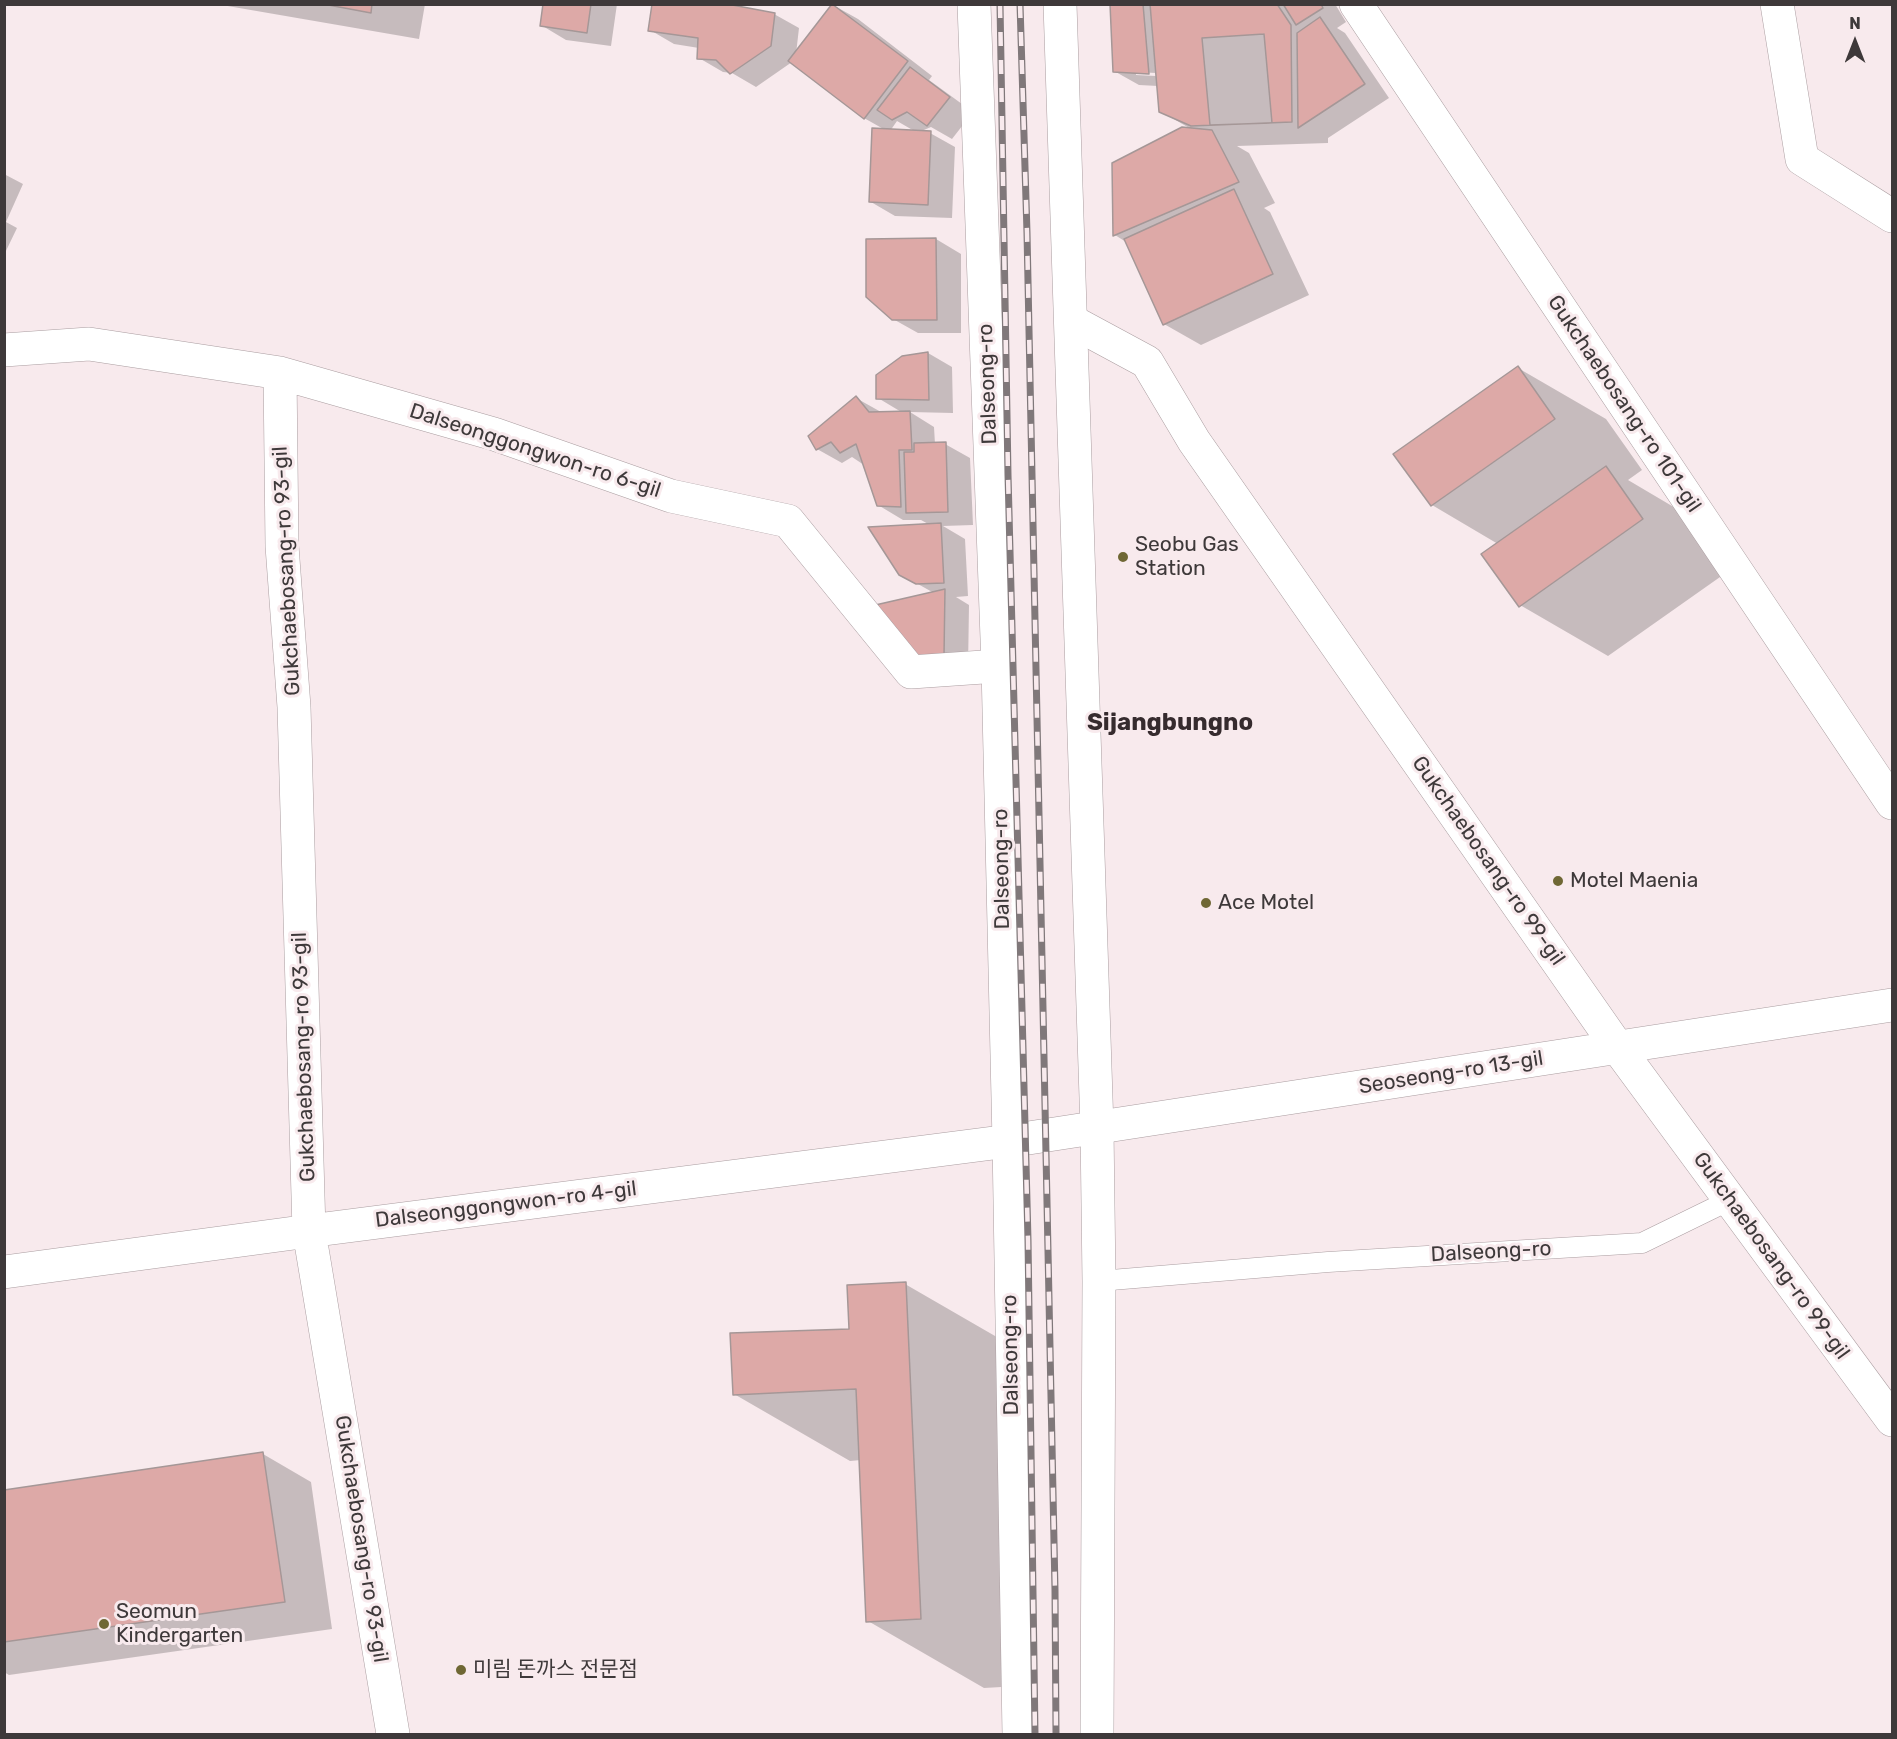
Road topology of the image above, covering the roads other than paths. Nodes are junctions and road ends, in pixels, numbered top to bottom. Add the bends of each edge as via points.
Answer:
1 (974, 4) edge
2 (1060, 4) edge
3 (1356, 4) edge
4 (1777, 4) edge
5 (1893, 216) edge
6 (1071, 321) junction
7 (4, 350) edge
8 (280, 373) junction
9 (998, 666) junction
10 (1893, 803) edge
11 (1893, 1005) edge
12 (1618, 1048) junction
13 (1097, 1128) junction
14 (1009, 1141) junction
15 (1730, 1200) junction
16 (309, 1231) junction
17 (4, 1272) edge
18 (1099, 1281) junction
19 (1893, 1420) edge
20 (393, 1734) edge
21 (1019, 1734) edge
22 (1097, 1734) edge

1 - 9 street, Dalseong-ro
2 - 6 street
3 - 10 street, Gukchaebosang-ro 101-gil
4 - 5 street via 1802,159
6 - 12 street, Gukchaebosang-ro 99-gil via 1147,362 1194,441
6 - 13 street
7 - 8 street, Dalseonggongwon-ro 6-gil via 88,344
8 - 9 street, Dalseonggongwon-ro 6-gil via 494,434 672,496 788,521 911,672
8 - 16 street, Gukchaebosang-ro 93-gil via 282,546 294,707
9 - 14 street, Dalseong-ro
11 - 12 street, Seoseong-ro 13-gil
12 - 13 street, Seoseong-ro 13-gil
12 - 15 street, Gukchaebosang-ro 99-gil
13 - 14 street, Seoseong-ro 13-gil
13 - 18 street
14 - 16 street, Dalseonggongwon-ro 4-gil
14 - 21 street, Dalseong-ro
15 - 18 lane, Dalseong-ro via 1642,1243
15 - 19 street, Gukchaebosang-ro 99-gil
16 - 17 street, Dalseonggongwon-ro 4-gil
16 - 20 street, Gukchaebosang-ro 93-gil
18 - 22 street

